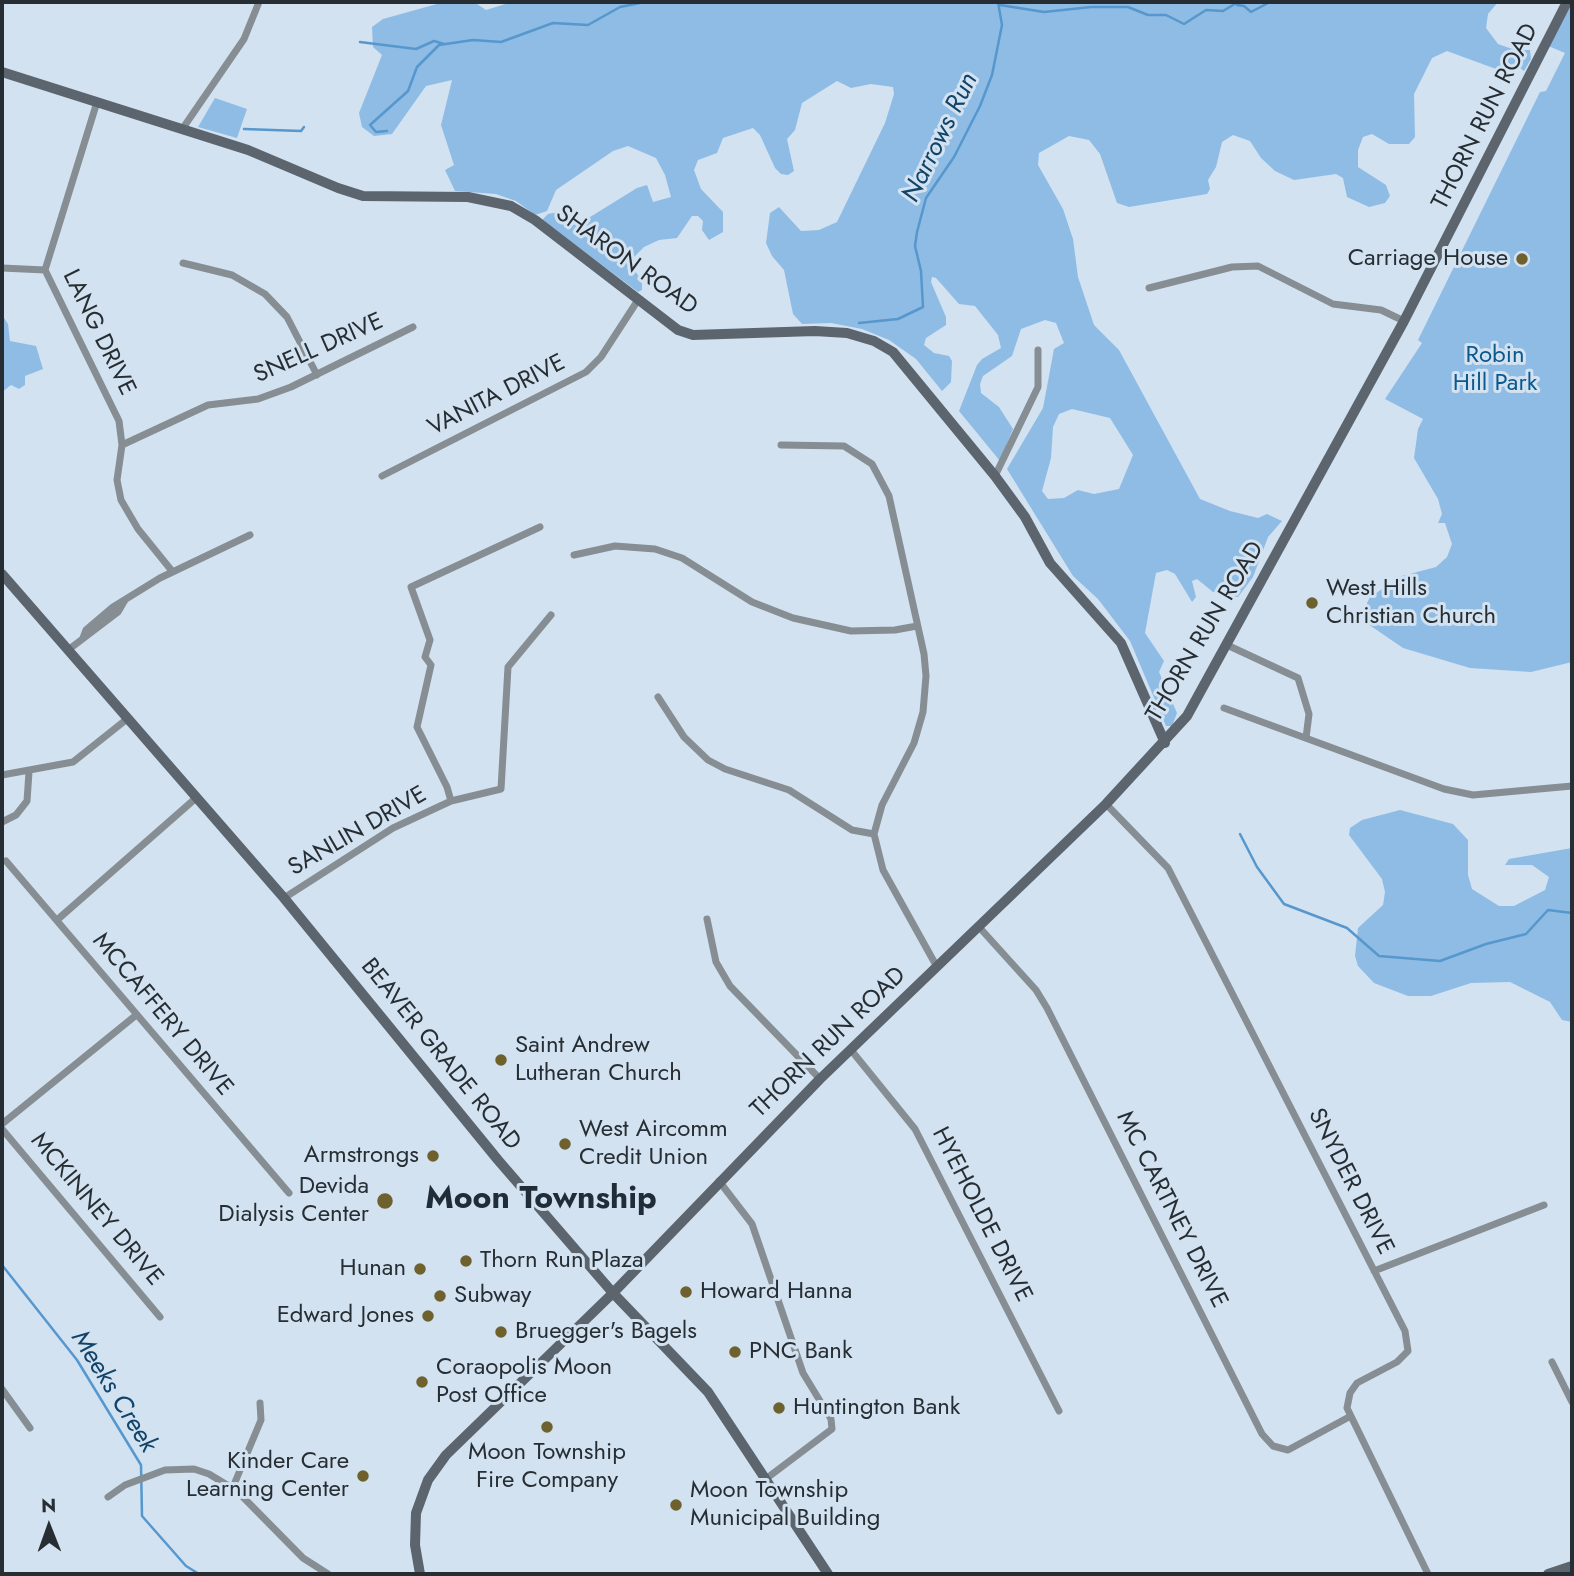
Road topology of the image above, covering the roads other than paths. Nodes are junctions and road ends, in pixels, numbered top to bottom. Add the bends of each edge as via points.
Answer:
1 (259, 2) edge
2 (1567, 2) edge
3 (2, 72) edge
4 (97, 103) junction
5 (183, 128) junction
6 (183, 263) dead end
7 (2, 268) edge
8 (44, 270) junction
9 (1149, 288) dead end
10 (638, 300) junction
11 (1404, 321) junction
12 (413, 327) dead end
13 (1038, 350) dead end
14 (317, 375) junction
15 (122, 444) junction
16 (781, 445) dead end
17 (383, 476) dead end
18 (995, 476) junction
19 (540, 527) dead end
20 (250, 535) dead end
21 (574, 555) dead end
22 (172, 571) junction
23 (2, 574) edge
24 (551, 615) dead end
25 (918, 626) junction
26 (1227, 645) junction
27 (68, 650) junction
28 (658, 698) dead end
29 (1224, 708) dead end
30 (127, 719) junction
31 (1306, 738) junction
32 (1165, 743) junction
33 (29, 772) junction
34 (2, 775) edge
35 (1572, 786) edge
36 (196, 798) junction
37 (451, 801) junction
38 (1105, 804) junction
39 (2, 822) edge
40 (874, 834) junction
41 (6, 861) dead end
42 (284, 898) junction
43 (707, 919) dead end
44 (57, 920) junction
45 (979, 927) junction
46 (937, 967) junction
47 (135, 1016) junction
48 (851, 1050) junction
49 (820, 1079) junction
50 (2, 1127) edge
51 (719, 1181) junction
52 (289, 1193) dead end
53 (1544, 1205) dead end
54 (1374, 1271) junction
55 (613, 1293) junction
56 (160, 1317) dead end
57 (1552, 1362) dead end
58 (2, 1389) edge
59 (260, 1402) dead end
60 (1572, 1402) edge
61 (1059, 1411) dead end
62 (1349, 1417) junction
63 (30, 1428) dead end
64 (767, 1478) junction
65 (233, 1488) junction
66 (108, 1497) dead end
67 (1572, 1566) edge
68 (328, 1574) edge
69 (420, 1574) edge
70 (828, 1574) edge
71 (1428, 1574) edge
72 (1548, 1574) edge

1 - 5 street via 244,39
2 - 11 street, THORN RUN ROAD
3 - 4 street, SHARON ROAD
4 - 5 street, SHARON ROAD
4 - 8 street, LANG DRIVE
5 - 10 street, SHARON ROAD via 363,196 468,197 511,206
6 - 14 street via 232,275 265,294 287,317
7 - 8 street
8 - 15 street, LANG DRIVE via 114,408
9 - 11 street via 1253,265 1333,304 1381,310
10 - 17 street, VANITA DRIVE via 586,372
10 - 18 street, SHARON ROAD via 678,330 693,335 815,331 874,341 893,352
11 - 26 street, THORN RUN ROAD
12 - 14 street, SNELL DRIVE
13 - 18 street via 1038,387
14 - 15 street, SNELL DRIVE via 266,397 198,408
15 - 22 street, LANG DRIVE via 117,480 121,500
16 - 25 street via 844,446 878,471 892,505
18 - 32 street, SHARON ROAD via 1050,563 1121,643
19 - 37 street, SANLIN DRIVE via 411,587 430,640 425,657 431,665 417,727
20 - 22 street
21 - 25 street via 615,546 654,549 682,558 759,606 793,618 851,631
22 - 27 street via 125,600 92,635
23 - 27 street, BEAVER GRADE ROAD
24 - 37 street, SANLIN DRIVE via 508,667 501,789
25 - 40 street via 926,676 923,712
26 - 31 street via 1298,678 1309,713
26 - 32 street, THORN RUN ROAD via 1187,716
27 - 30 street, BEAVER GRADE ROAD
28 - 40 street via 684,737 708,760 789,790 852,830
29 - 31 street
30 - 33 street via 78,759
30 - 36 street, BEAVER GRADE ROAD
31 - 35 street via 1444,789 1473,795
32 - 38 street, THORN RUN ROAD
33 - 34 street
33 - 39 street via 27,801 16,815
36 - 42 street, BEAVER GRADE ROAD
36 - 44 street
37 - 42 street, SANLIN DRIVE via 393,828
38 - 45 street, THORN RUN ROAD
38 - 54 street, SNYDER DRIVE via 1168,868
40 - 46 street via 883,870
41 - 44 street, MCCAFFERY DRIVE
42 - 55 street, BEAVER GRADE ROAD
43 - 49 street via 716,962 730,986
44 - 47 street, MCCAFFERY DRIVE
45 - 46 street, THORN RUN ROAD
45 - 62 street, MC CARTNEY DRIVE via 1047,1008 1262,1434 1273,1446 1288,1450
46 - 48 street, THORN RUN ROAD
47 - 50 street
47 - 52 street, MCCAFFERY DRIVE
48 - 49 street, THORN RUN ROAD
48 - 61 street, HYEHOLDE DRIVE via 915,1129
49 - 51 street, THORN RUN ROAD
50 - 56 street, MCKINNEY DRIVE
51 - 55 street, THORN RUN ROAD
51 - 64 street via 752,1224 803,1373 831,1419 832,1429
53 - 54 street
54 - 62 street, SNYDER DRIVE via 1405,1331 1408,1352 1352,1387
55 - 64 street, BEAVER GRADE ROAD via 708,1392
55 - 69 street, THORN RUN ROAD via 454,1447 433,1473 416,1513
57 - 60 street
58 - 63 street
59 - 65 street via 261,1420
62 - 71 street
64 - 70 street, BEAVER GRADE ROAD
65 - 66 street via 209,1474 174,1469 135,1480
65 - 68 street via 303,1558
67 - 72 street

